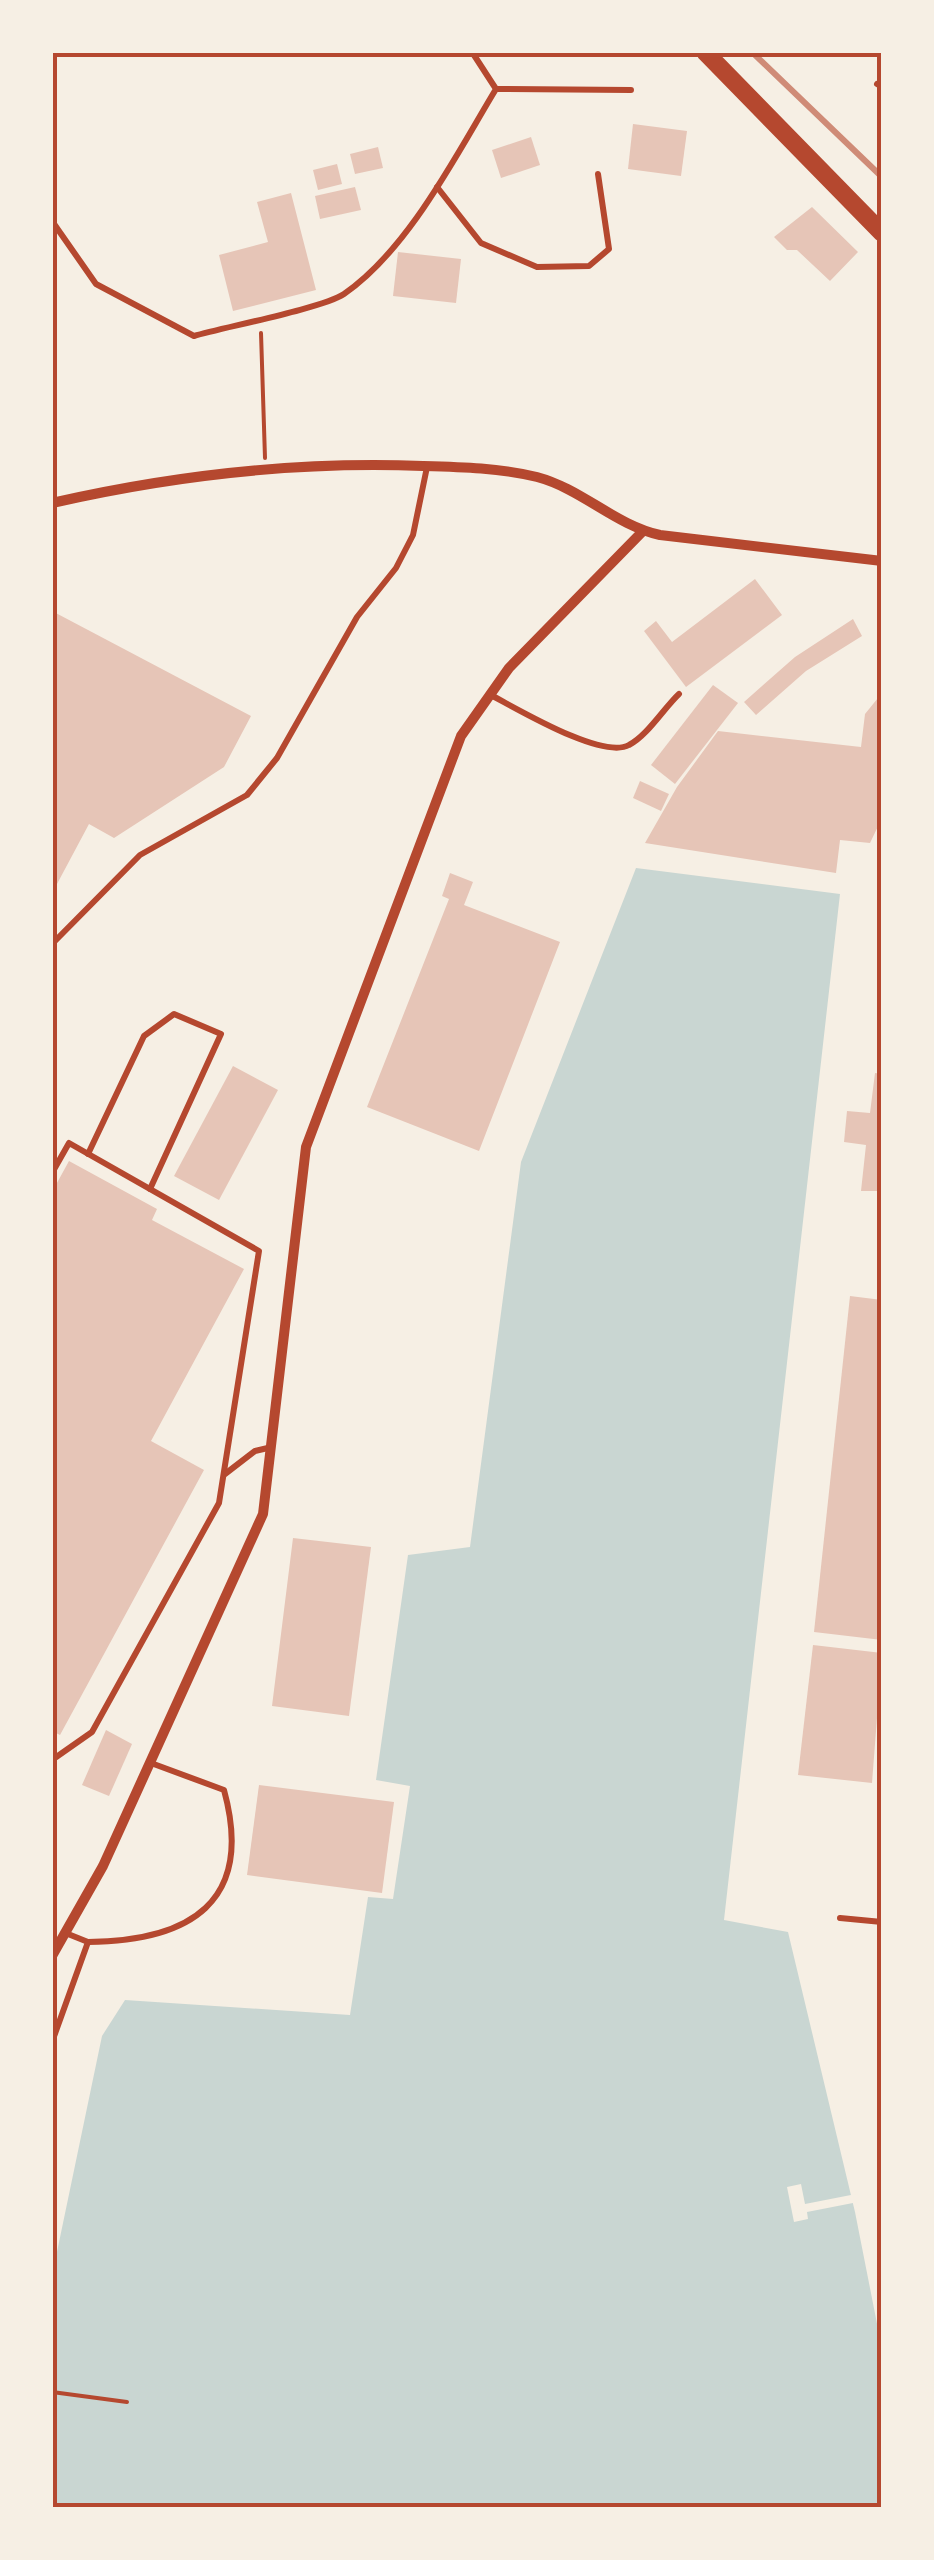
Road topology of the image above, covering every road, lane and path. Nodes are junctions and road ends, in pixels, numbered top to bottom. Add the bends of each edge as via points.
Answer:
1 (472, 52) edge
2 (704, 52) edge
3 (496, 89) junction
4 (631, 90) dead end
5 (598, 174) dead end
6 (437, 186) junction
7 (52, 221) edge
8 (882, 233) edge
9 (261, 318) junction
10 (427, 466) junction
11 (265, 469) junction
12 (52, 503) edge
13 (643, 531) junction
14 (882, 561) edge
15 (488, 694) junction
16 (679, 694) dead end
17 (52, 944) edge
18 (88, 1154) junction
19 (52, 1173) edge
20 (150, 1190) junction
21 (272, 1447) junction
22 (224, 1474) junction
23 (53, 1759) edge
24 (151, 1763) junction
25 (840, 1918) dead end
26 (882, 1922) edge
27 (68, 1934) junction
28 (88, 1942) junction
29 (52, 1956) edge
30 (52, 2042) edge
31 (52, 2392) edge
32 (128, 2402) dead end

1 - 3 lane
2 - 8 main road
3 - 4 lane
3 - 6 lane
5 - 6 lane via 608,249 589,266 537,267 482,243
6 - 9 lane via 394,244 342,295
7 - 9 lane via 96,284 194,336
9 - 11 path
10 - 11 street
10 - 13 street via 537,477
10 - 17 lane via 413,535 277,758 247,795 140,855
11 - 12 street via 150,482
13 - 14 street
13 - 15 street
15 - 16 lane via 615,749 631,744
15 - 21 street via 461,736 306,1146
18 - 19 lane via 69,1143
18 - 20 lane
18 - 20 lane via 144,1036 174,1014 221,1034
20 - 22 lane via 259,1252
21 - 22 lane
21 - 24 street via 262,1514
22 - 23 lane via 219,1503 92,1732
24 - 27 street
24 - 28 lane via 224,1790 233,1822 221,1884 195,1920 130,1942
25 - 26 lane
27 - 28 lane
27 - 29 street
28 - 30 lane
31 - 32 path

